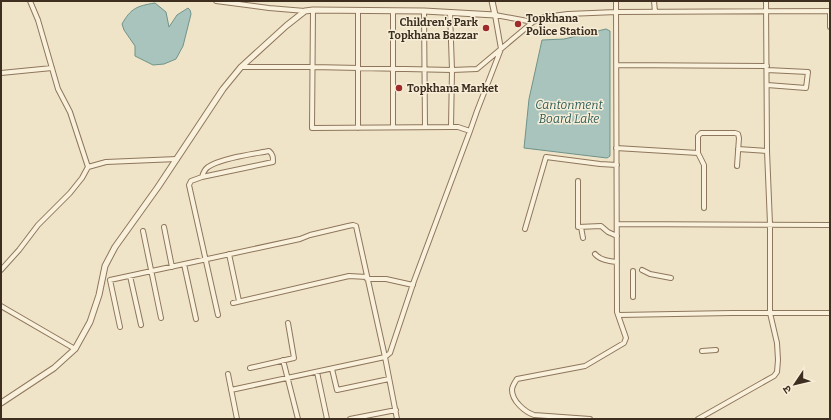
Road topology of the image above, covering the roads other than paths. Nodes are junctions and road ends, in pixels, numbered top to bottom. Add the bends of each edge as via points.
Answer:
1 (30, 1) edge
2 (216, 1) edge
3 (492, 1) edge
4 (616, 1) edge
5 (654, 1) edge
6 (766, 1) edge
7 (305, 10) junction
8 (313, 10) junction
9 (358, 10) junction
10 (393, 11) junction
11 (424, 11) junction
12 (766, 11) junction
13 (830, 11) edge
14 (450, 12) junction
15 (616, 12) junction
16 (655, 12) junction
17 (495, 15) junction
18 (533, 22) junction
19 (830, 27) edge
20 (501, 49) junction
21 (617, 65) junction
22 (241, 67) junction
23 (312, 67) junction
24 (52, 68) junction
25 (359, 68) junction
26 (393, 68) junction
27 (767, 68) junction
28 (425, 69) junction
29 (452, 70) junction
30 (1, 72) edge
31 (767, 86) junction
32 (393, 127) junction
33 (425, 127) junction
34 (450, 127) junction
35 (358, 128) junction
36 (470, 131) junction
37 (616, 148) junction
38 (738, 149) junction
39 (767, 151) junction
40 (698, 153) junction
41 (177, 159) junction
42 (616, 165) junction
43 (737, 166) dead end
44 (88, 167) junction
45 (202, 177) junction
46 (578, 181) dead end
47 (704, 208) dead end
48 (617, 224) junction
49 (770, 224) junction
50 (830, 225) edge
51 (164, 227) dead end
52 (581, 227) junction
53 (525, 229) dead end
54 (143, 231) dead end
55 (617, 236) junction
56 (583, 238) dead end
57 (229, 254) junction
58 (595, 254) dead end
59 (205, 259) junction
60 (617, 262) junction
61 (184, 264) junction
62 (172, 267) junction
63 (1, 270) edge
64 (633, 270) dead end
65 (642, 270) dead end
66 (151, 271) junction
67 (130, 276) junction
68 (367, 278) junction
69 (671, 278) dead end
70 (413, 285) junction
71 (633, 297) dead end
72 (239, 301) junction
73 (233, 303) dead end
74 (1, 306) edge
75 (770, 313) junction
76 (830, 313) edge
77 (218, 314) dead end
78 (618, 315) junction
79 (161, 318) dead end
80 (196, 319) dead end
81 (288, 323) dead end
82 (141, 325) dead end
83 (120, 327) dead end
84 (75, 349) junction
85 (716, 350) dead end
86 (702, 351) dead end
87 (385, 357) junction
88 (283, 360) junction
89 (250, 368) dead end
90 (332, 369) junction
91 (317, 372) junction
92 (228, 374) dead end
93 (288, 378) junction
94 (389, 380) junction
95 (231, 390) junction
96 (1, 403) edge
97 (396, 410) junction
98 (238, 419) edge
99 (298, 419) edge
100 (327, 419) edge
101 (350, 419) edge
102 (398, 419) edge
103 (590, 419) edge
104 (698, 419) edge

1 - 24 street
2 - 7 street
3 - 17 street
4 - 15 street
5 - 16 street
6 - 12 street
7 - 8 street
7 - 22 street
8 - 9 street
8 - 23 street
9 - 10 street
9 - 25 street
10 - 11 street
10 - 26 street
11 - 14 street
11 - 28 street
12 - 13 street
12 - 16 street
12 - 27 street
13 - 19 street
14 - 17 street
14 - 29 street
15 - 16 street
15 - 18 street via 568,14 544,17
15 - 21 street
17 - 18 street
17 - 20 street
18 - 20 street
20 - 29 street via 477,69
20 - 36 street
21 - 27 street
21 - 37 street
22 - 23 street
22 - 41 street
23 - 25 street
23 - 35 street via 312,128
24 - 30 street
24 - 44 street
25 - 26 street
25 - 35 street
26 - 28 street
26 - 32 street
27 - 31 street
27 - 31 street via 808,72 806,88
28 - 29 street
28 - 33 street
29 - 34 street
31 - 39 street
32 - 33 street
32 - 35 street
33 - 34 street
34 - 36 street
36 - 70 street
37 - 40 street
37 - 42 street
38 - 39 street
38 - 40 street via 738,134 701,133 698,136
38 - 43 street
39 - 49 street
40 - 47 street via 704,165
41 - 44 street via 106,162
41 - 84 street via 115,247 105,266 90,322
42 - 48 street
42 - 53 street via 546,157
44 - 63 street via 82,178
45 - 45 street via 273,162 272,153 269,150 223,160 204,170
45 - 59 street via 191,181 189,185
46 - 52 street via 578,227
48 - 49 street
48 - 55 street
49 - 50 street
49 - 75 street
51 - 62 street
52 - 55 street via 601,226
52 - 56 street
54 - 66 street
55 - 60 street
57 - 59 street
57 - 68 street via 354,225
57 - 72 street
58 - 60 street via 602,259
59 - 61 street
59 - 77 street
60 - 78 street
61 - 62 street
61 - 80 street
62 - 66 street
64 - 71 street
65 - 69 street
66 - 67 street
66 - 79 street
67 - 82 street
67 - 83 street via 110,280
68 - 70 street
68 - 72 street via 349,276
68 - 87 street
70 - 87 street via 390,353
72 - 73 street
74 - 84 street
75 - 76 street
75 - 78 street
75 - 104 street via 777,343 777,372
78 - 103 street via 626,338 624,344 585,366 517,379 512,390 513,397 523,409 534,415
81 - 88 street via 294,358
84 - 96 street via 54,368
85 - 86 street
87 - 90 street
87 - 94 street
88 - 89 street
88 - 93 street
90 - 91 street
90 - 94 street via 337,390
91 - 93 street
91 - 100 street
92 - 95 street
93 - 95 street
93 - 99 street
94 - 97 street
95 - 98 street
97 - 101 street
97 - 102 street

